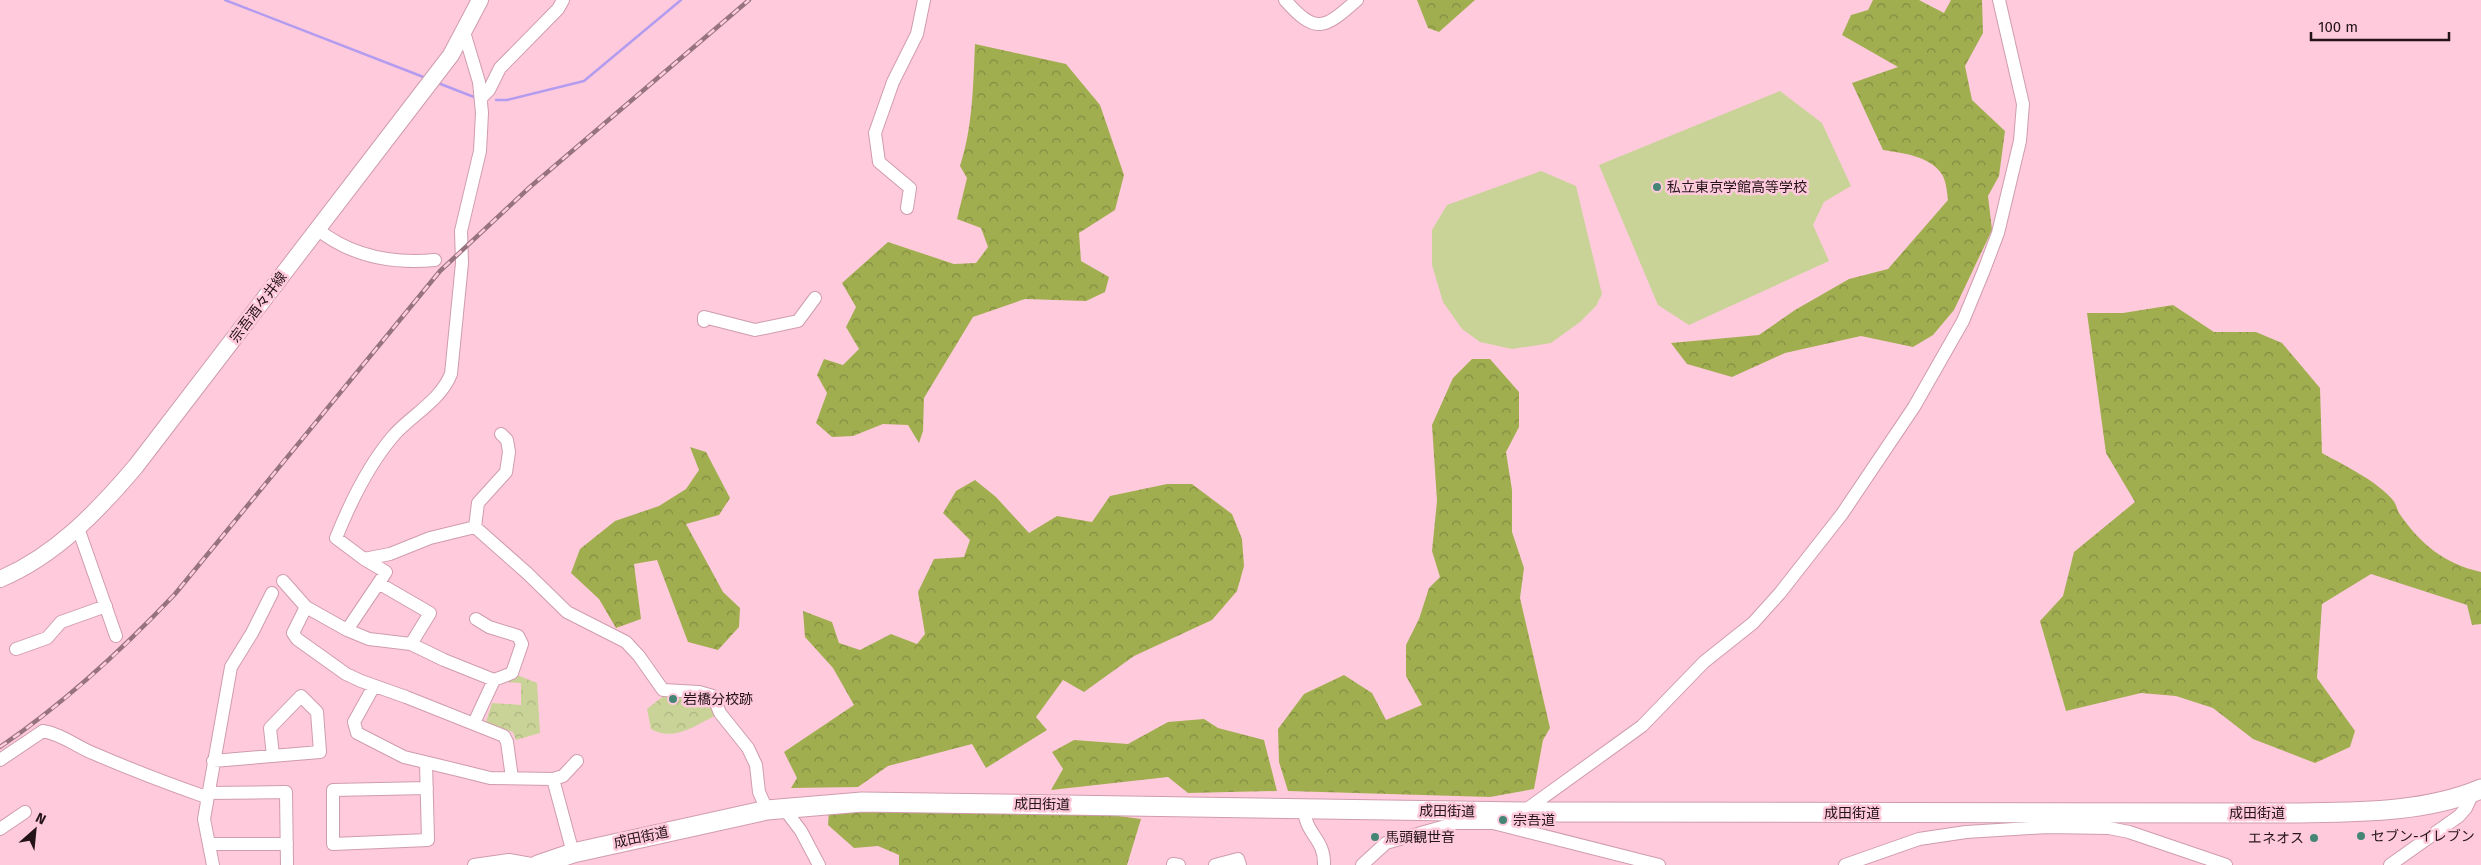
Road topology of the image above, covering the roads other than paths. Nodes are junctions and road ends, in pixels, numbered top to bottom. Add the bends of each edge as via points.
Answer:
1 (480, 0) edge
2 (563, 0) edge
3 (924, 0) edge
4 (1285, 0) edge
5 (1357, 0) edge
6 (1999, 0) edge
7 (464, 32) junction
8 (482, 97) junction
9 (907, 208) dead end
10 (317, 229) junction
11 (435, 260) dead end
12 (816, 298) dead end
13 (704, 321) dead end
14 (501, 434) dead end
15 (475, 527) junction
16 (78, 528) junction
17 (364, 558) junction
18 (0, 579) edge
19 (283, 581) dead end
20 (380, 584) junction
21 (272, 593) dead end
22 (106, 606) junction
23 (306, 607) junction
24 (476, 619) dead end
25 (347, 630) junction
26 (116, 636) dead end
27 (411, 644) junction
28 (16, 649) dead end
29 (494, 680) junction
30 (374, 686) junction
31 (474, 723) junction
32 (273, 756) junction
33 (0, 760) edge
34 (213, 761) junction
35 (577, 761) dead end
36 (426, 763) junction
37 (512, 778) junction
38 (553, 779) junction
39 (427, 788) junction
40 (2477, 791) edge
41 (207, 795) junction
42 (1304, 808) junction
43 (775, 809) junction
44 (26, 812) dead end
45 (1523, 812) junction
46 (1498, 817) junction
47 (0, 829) edge
48 (208, 844) junction
49 (287, 844) junction
50 (573, 853) junction
51 (213, 865) edge
52 (287, 865) edge
53 (474, 865) edge
54 (538, 865) edge
55 (819, 865) edge
56 (1215, 865) edge
57 (1240, 865) edge
58 (1324, 865) edge
59 (1362, 865) edge
60 (1659, 865) edge
61 (1845, 865) edge
62 (2226, 865) edge
63 (2390, 865) edge

1 - 7 main road, 宗吾酒々井線
2 - 8 street via 500,68
3 - 9 street via 917,34 893,82 875,133 879,162 910,188
4 - 5 street via 1300,17 1313,24 1325,24 1338,17
6 - 45 street via 2023,104 2020,141 1998,233 1964,321 1914,407 1842,514 1753,623 1704,662 1642,726
7 - 8 street
7 - 10 main road, 宗吾酒々井線
8 - 17 street via 480,151 461,230 462,262 451,374 448,384 436,399 379,456 348,509 336,538
10 - 11 street via 362,255 396,262
10 - 16 main road, 宗吾酒々井線 via 136,466
12 - 13 street via 798,321 764,329 755,330 704,317
14 - 15 street via 507,440 509,452 506,472 478,503
15 - 17 street via 430,538 390,554
15 - 43 street via 527,572 566,612 626,642 663,690 713,696 720,713 748,748 756,765 759,792
16 - 18 main road, 宗吾酒々井線 via 38,558
16 - 22 street
17 - 20 street via 386,572
19 - 23 street
20 - 25 street
20 - 27 street via 430,613
21 - 34 street via 231,667
22 - 26 street
22 - 28 street via 61,622 47,638
23 - 25 street
23 - 30 street via 293,633 297,639 346,674
24 - 29 street via 489,627 518,636 522,644 512,673
25 - 27 street via 369,639
27 - 29 street
29 - 31 street
30 - 31 street
30 - 36 street via 354,722 357,733 404,757
31 - 37 street via 504,736
32 - 32 street via 320,752 317,712 301,696 270,728
32 - 34 street
33 - 41 street via 43,730 133,771
34 - 41 street
35 - 38 street via 563,776
36 - 37 street via 490,778
36 - 39 street
37 - 38 street
38 - 50 street
39 - 39 street via 428,840 333,844 333,790
40 - 45 highway, 成田街道 via 2396,809 2338,812
40 - 63 street via 2459,816
41 - 48 street via 204,818
41 - 49 street via 286,792
42 - 43 highway, 成田街道 via 862,802
42 - 46 highway, 成田街道
42 - 58 street via 1304,821 1324,851
43 - 50 highway, 成田街道
43 - 55 street via 801,831
44 - 47 street
45 - 46 highway, 成田街道
46 - 59 street via 1456,823 1386,843
46 - 60 street
48 - 49 street
48 - 51 street
49 - 52 street
50 - 54 highway, 成田街道
53 - 54 street via 509,860
56 - 57 street via 1238,859
61 - 62 street via 1919,839 1966,832 2047,828 2109,828 2129,832

